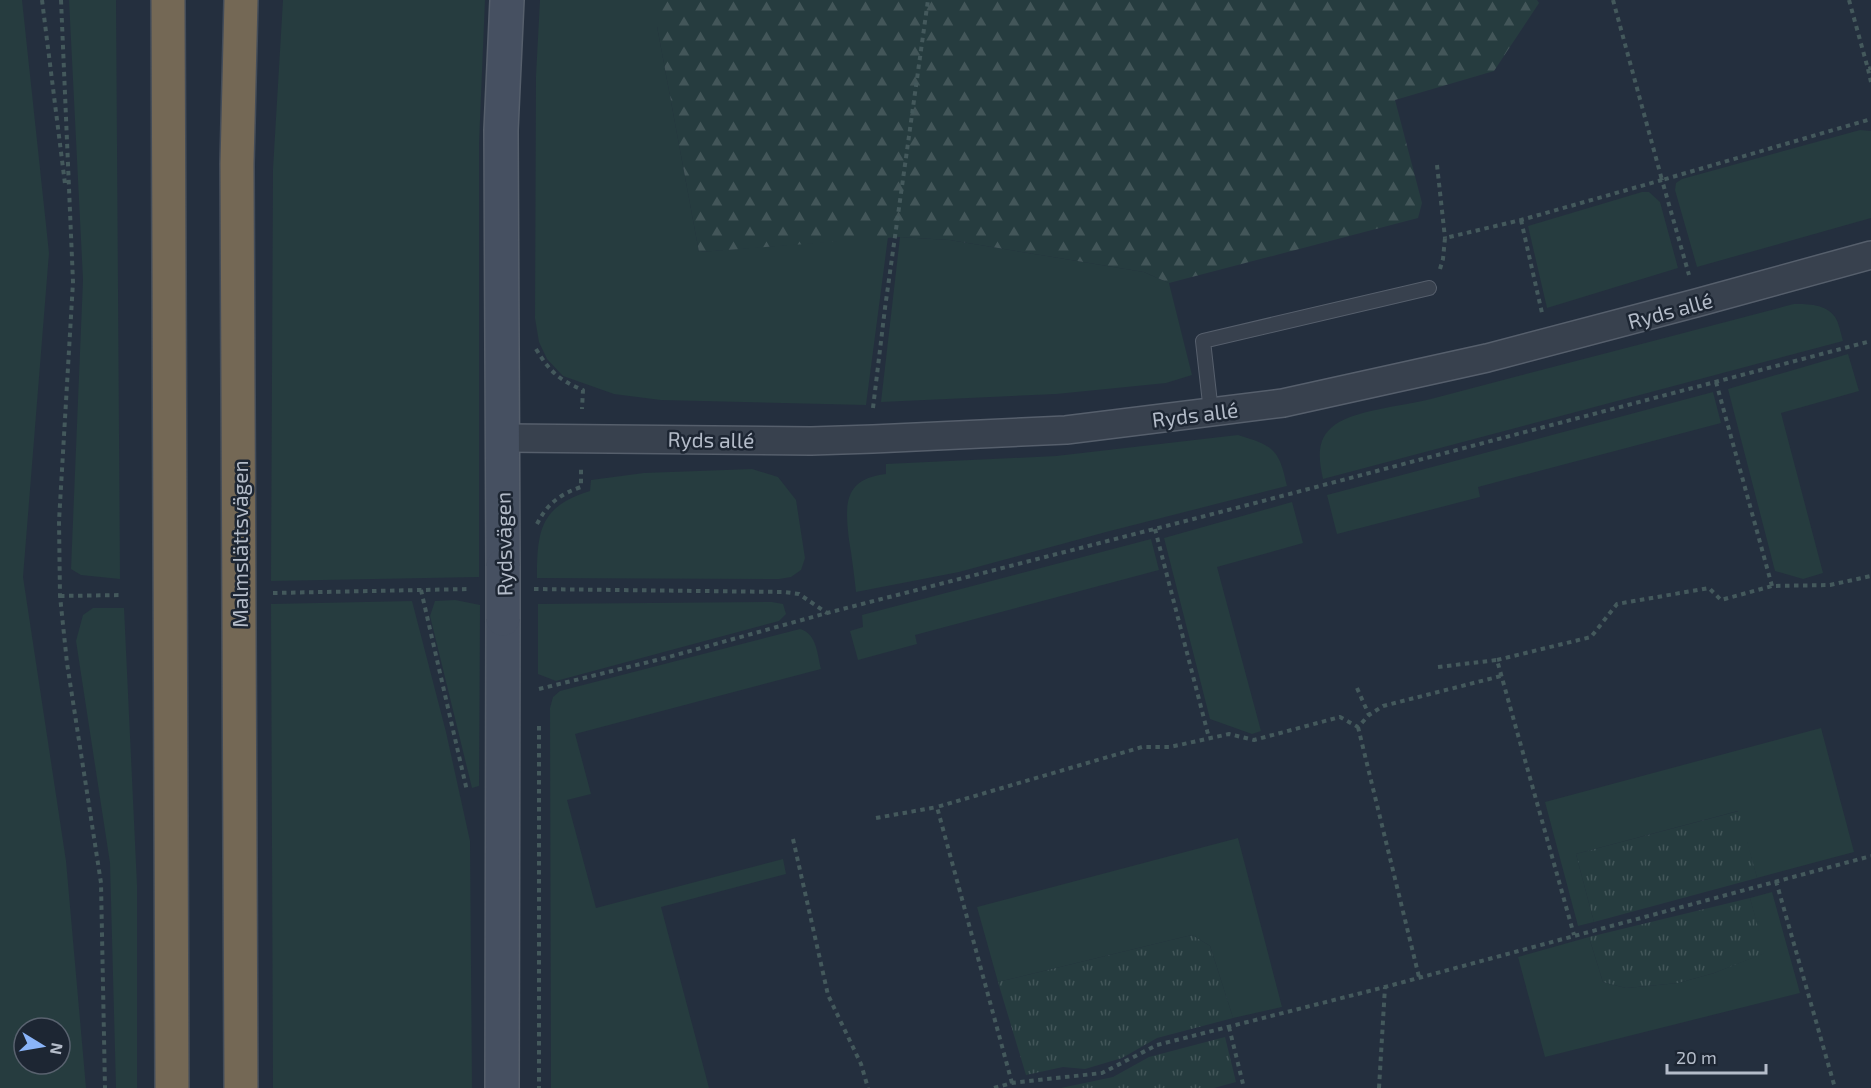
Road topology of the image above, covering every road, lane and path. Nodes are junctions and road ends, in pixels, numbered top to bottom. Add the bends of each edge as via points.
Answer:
1 (42, 0) edge
2 (61, 0) edge
3 (168, 0) edge
4 (241, 0) edge
5 (507, 0) edge
6 (928, 0) edge
7 (1613, 0) edge
8 (1849, 0) edge
9 (1869, 68) edge
10 (1871, 82) edge
11 (1871, 119) edge
12 (1437, 165) dead end
13 (1662, 180) junction
14 (69, 208) junction
15 (1521, 220) junction
16 (1445, 238) junction
17 (1871, 255) edge
18 (1429, 288) joint
19 (1696, 303) junction
20 (1542, 314) dead end
21 (533, 340) dead end
22 (1871, 341) edge
23 (1716, 381) junction
24 (873, 409) dead end
25 (1211, 412) junction
26 (581, 437) junction
27 (502, 438) junction
28 (536, 526) dead end
29 (1155, 529) junction
30 (1871, 576) edge
31 (492, 577) junction
32 (1772, 586) junction
33 (529, 589) dead end
34 (421, 590) junction
35 (273, 593) dead end
36 (123, 595) dead end
37 (60, 596) junction
38 (827, 613) junction
39 (1497, 660) junction
40 (1438, 667) dead end
41 (1501, 675) junction
42 (1357, 688) dead end
43 (539, 701) dead end
44 (1369, 715) junction
45 (539, 724) dead end
46 (1358, 728) junction
47 (1209, 738) junction
48 (469, 799) dead end
49 (937, 807) junction
50 (876, 818) dead end
51 (793, 839) dead end
52 (1871, 856) edge
53 (1776, 880) junction
54 (1574, 935) junction
55 (1419, 977) junction
56 (1385, 987) junction
57 (1229, 1027) junction
58 (1012, 1083) junction
59 (105, 1088) edge
60 (172, 1088) edge
61 (241, 1088) edge
62 (502, 1088) edge
63 (539, 1088) edge
64 (868, 1088) edge
65 (994, 1088) edge
66 (1244, 1088) edge
67 (1379, 1088) edge
68 (1835, 1088) edge

1 - 14 path
2 - 14 path
3 - 60 highway
4 - 61 highway, Malmslättsvägen via 237,164
5 - 27 street, Rydsvägen via 501,130
6 - 24 path
7 - 13 path
8 - 9 path
9 - 10 path
11 - 13 path
12 - 16 path
13 - 15 path
13 - 19 path
14 - 37 path via 73,282 59,521
15 - 16 path
15 - 20 path
16 - 18 path via 1438,275
17 - 19 street, Ryds allé
18 - 25 lane via 1203,341
19 - 25 street, Ryds allé via 1487,358 1283,403
21 - 26 path via 552,372 582,390
22 - 23 path
23 - 29 path
23 - 32 path
25 - 26 street, Ryds allé via 1065,429 862,439
26 - 27 street, Ryds allé
26 - 28 path via 581,487 564,493 544,509
27 - 31 street, Rydsvägen
29 - 38 path
29 - 47 path
30 - 32 path via 1830,585
31 - 34 path
31 - 62 street, Rydsvägen, bridge via 503,619
32 - 39 path via 1721,600 1709,588 1617,604 1591,637
33 - 38 path via 784,592 799,594
34 - 35 path
34 - 48 path
36 - 37 path
37 - 59 path via 101,883
38 - 43 path via 539,689
39 - 40 path
39 - 41 path
41 - 44 path via 1383,706
41 - 54 path
42 - 44 path
44 - 46 path
45 - 63 path
46 - 47 path via 1340,717 1254,740 1229,734
46 - 55 path
47 - 49 path via 1170,747 1142,747
49 - 50 path
49 - 58 path
51 - 64 path via 828,995 861,1064
52 - 53 path
53 - 54 path
53 - 68 path
54 - 55 path
55 - 56 path
56 - 57 path
56 - 67 path
57 - 58 path via 1157,1045 1102,1073
57 - 66 path
58 - 65 path

